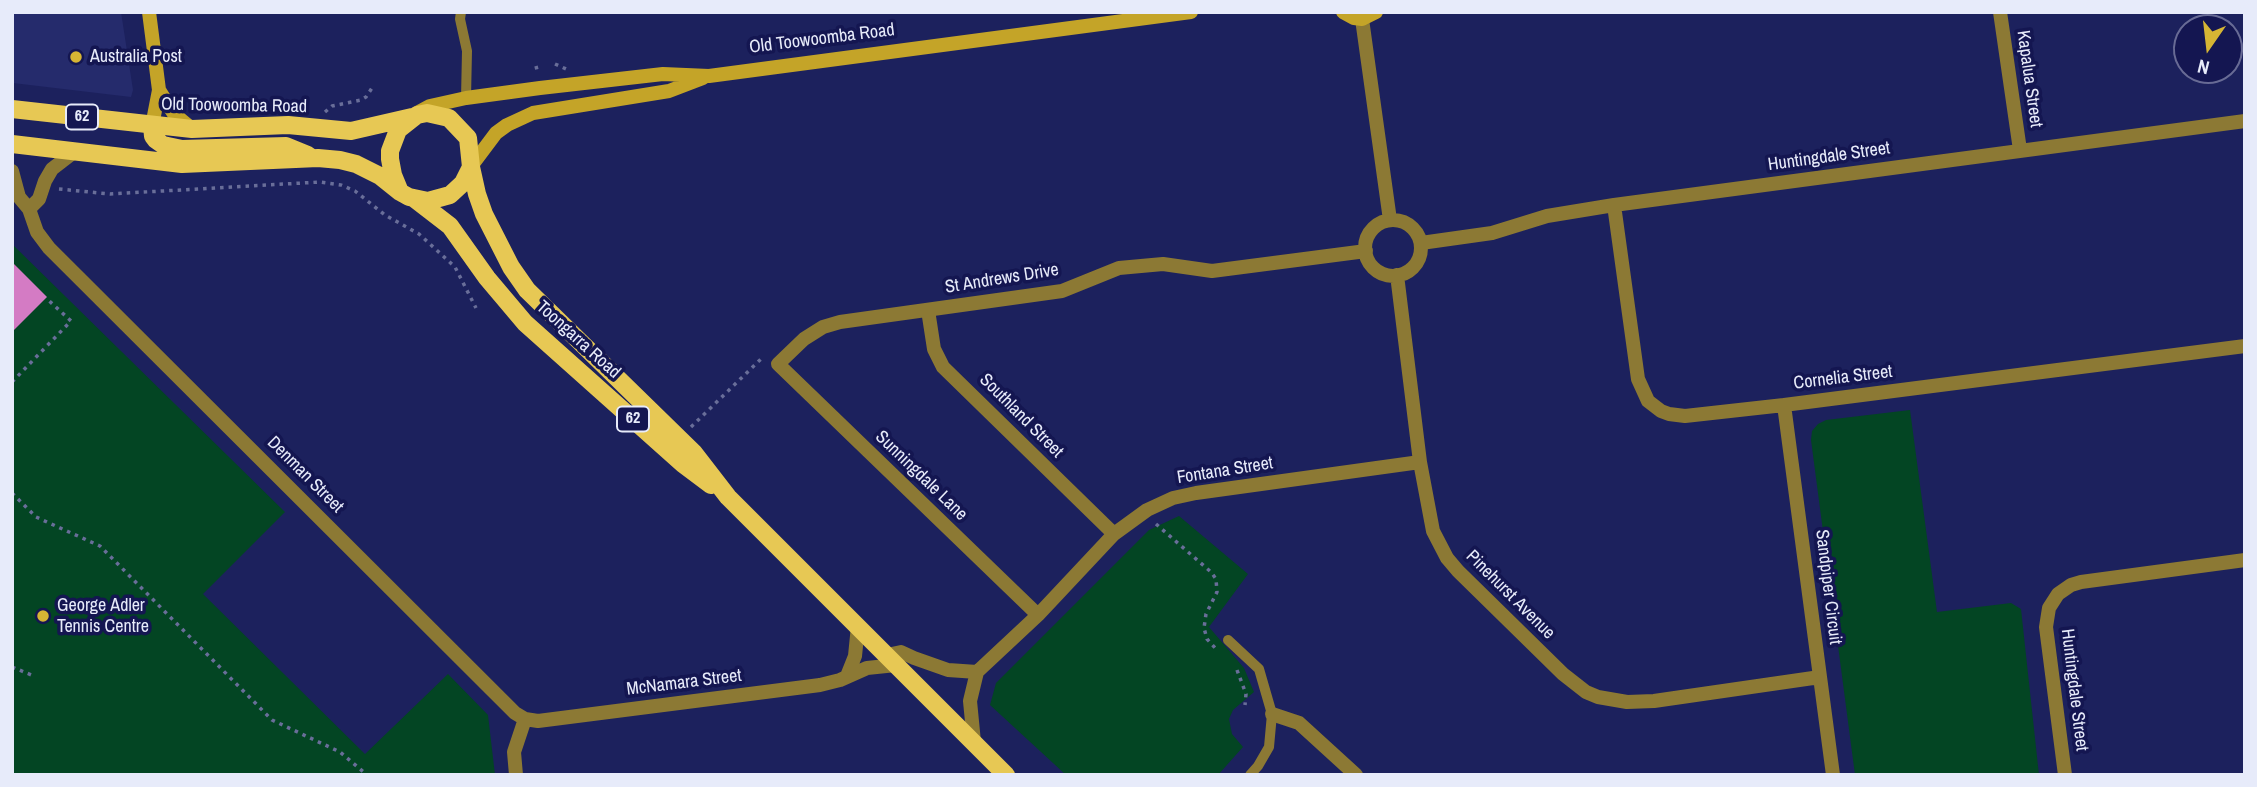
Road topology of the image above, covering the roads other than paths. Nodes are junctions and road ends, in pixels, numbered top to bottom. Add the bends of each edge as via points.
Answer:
1 (149, 12) edge
2 (461, 12) edge
3 (1191, 12) edge
4 (1343, 12) edge
5 (2000, 12) edge
6 (1369, 15) edge
7 (709, 75) junction
8 (159, 90) junction
9 (466, 98) junction
10 (12, 108) edge
11 (412, 117) junction
12 (2245, 121) edge
13 (152, 126) junction
14 (192, 129) junction
15 (12, 144) edge
16 (2020, 150) junction
17 (74, 152) junction
18 (318, 158) junction
19 (472, 166) junction
20 (12, 171) edge
21 (408, 196) junction
22 (1614, 205) junction
23 (29, 209) junction
24 (1390, 220) junction
25 (1421, 243) junction
26 (1366, 251) junction
27 (1397, 275) junction
28 (928, 310) junction
29 (2245, 346) edge
30 (778, 364) joint
31 (1784, 405) junction
32 (1420, 462) junction
33 (728, 497) junction
34 (1114, 534) junction
35 (2245, 560) edge
36 (1038, 615) junction
37 (858, 626) junction
38 (1228, 640) dead end
39 (892, 660) junction
40 (977, 672) junction
41 (847, 676) junction
42 (1820, 677) junction
43 (1272, 714) junction
44 (525, 719) junction
45 (974, 742) junction
46 (516, 775) edge
47 (1006, 775) edge
48 (1250, 775) edge
49 (1356, 775) edge
50 (1833, 775) edge
51 (2065, 775) edge

1 - 8 street
2 - 9 lane via 467,51
3 - 7 street, Old Toowoomba Road
4 - 6 street via 1354,18
5 - 16 street, Kapalua Street
6 - 24 street
7 - 9 street, Old Toowoomba Road via 663,74
7 - 19 street, Old Toowoomba Road via 669,91 533,113 496,132
8 - 13 street
8 - 14 street via 174,114
9 - 11 street, Old Toowoomba Road via 430,106
10 - 13 main road, Old Toowoomba Road / 62
11 - 14 main road, Old Toowoomba Road / 62 via 351,131 264,126
11 - 19 main road, 62 via 440,114 457,125 468,138
11 - 21 main road via 398,130 390,151 393,175
12 - 16 street, Huntingdale Street
13 - 14 main road, Old Toowoomba Road / 62
13 - 18 main road via 156,140 182,149 286,146
15 - 17 main road, 62
16 - 22 street, Huntingdale Street
17 - 18 main road, 62 via 182,164
17 - 23 street via 52,169
18 - 21 main road, 62 via 356,164
19 - 21 main road via 450,195 435,200
19 - 33 main road, Toongarra Road / 62 via 484,214 527,290 694,453
20 - 23 street, Denman Street via 19,197
21 - 33 main road, Toongarra Road / 62 via 450,226 525,323 683,464
22 - 25 street, Huntingdale Street via 1547,216 1492,233
22 - 31 street, Cornelia Street via 1638,379 1648,401 1676,415
23 - 44 street, Denman Street via 49,248
24 - 25 street via 1413,228
24 - 26 street via 1369,234
25 - 27 street via 1418,261
26 - 27 street via 1380,272
26 - 28 street, St Andrews Drive via 1212,271 1149,264 1107,271 1062,291
27 - 32 street, Pinehurst Avenue
28 - 30 street, St Andrews Drive via 823,327
28 - 34 street, Southland Street via 934,349 943,367
29 - 31 street, Cornelia Street
30 - 36 street, Sunningdale Lane
31 - 42 street, Sandpiper Circuit
32 - 34 street, Fontana Street via 1173,498
32 - 42 street, Pinehurst Avenue via 1433,531 1447,558 1586,692 1612,701 1654,701
33 - 37 main road, Toongarra Road / 62
34 - 36 street, Fontana Street
35 - 51 street, Huntingdale Street via 2081,582 2058,594 2049,608 2046,627
36 - 40 street, Fontana Street
37 - 39 main road, Toongarra Road / 62
37 - 41 street via 855,656
38 - 43 lane via 1259,669
39 - 40 street via 901,652 948,670
39 - 41 street, McNamara Street
39 - 45 main road, Toongarra Road / 62
40 - 45 street via 970,701
41 - 44 street, McNamara Street via 820,685
42 - 50 street, Sandpiper Circuit
43 - 48 lane via 1269,747
43 - 49 street via 1299,723
44 - 46 street via 514,752
45 - 47 main road, Toongarra Road / 62

